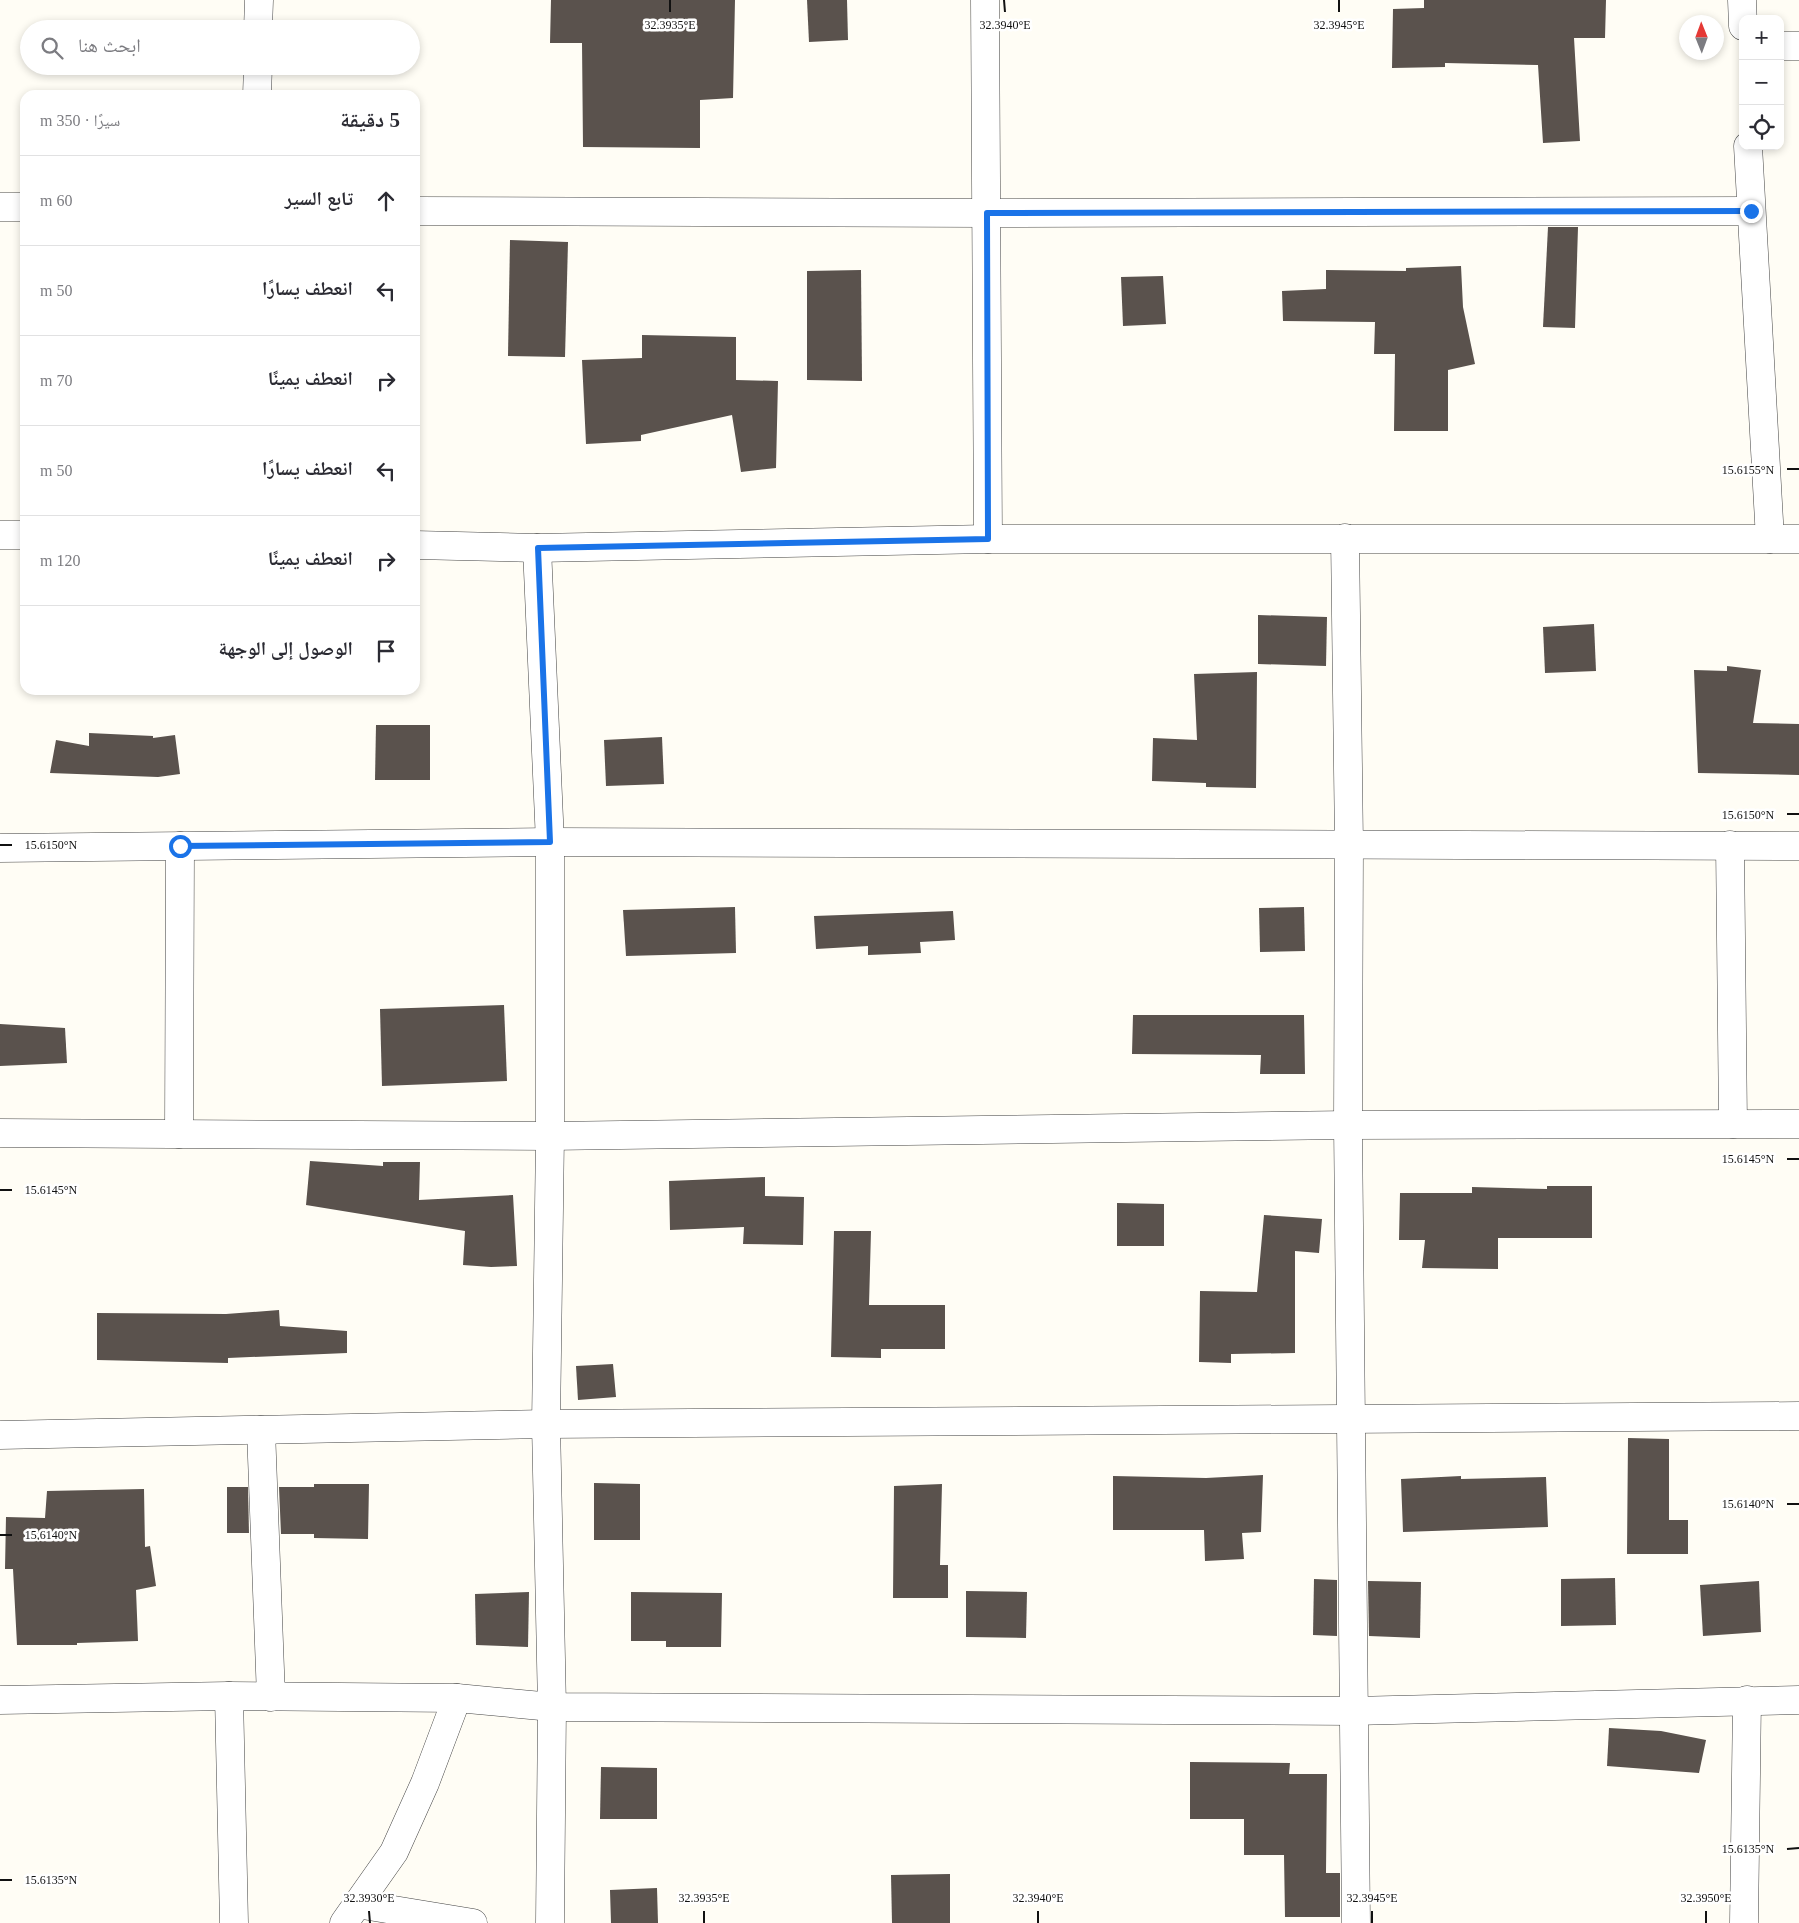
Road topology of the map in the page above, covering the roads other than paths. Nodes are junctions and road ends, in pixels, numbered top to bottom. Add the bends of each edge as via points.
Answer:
1 (259, 0) edge
2 (985, 0) edge
3 (1742, 0) edge
4 (1743, 15) edge
5 (258, 20) edge
6 (1784, 46) edge
7 (1799, 46) edge
8 (258, 75) edge
9 (257, 90) edge
10 (1748, 150) edge
11 (0, 207) edge
12 (20, 207) edge
13 (420, 211) edge
14 (1751, 211) junction
15 (987, 213) junction
16 (0, 535) edge
17 (20, 535) edge
18 (1345, 538) junction
19 (988, 539) junction
20 (1770, 539) junction
21 (1799, 539) edge
22 (420, 545) edge
23 (538, 548) junction
24 (550, 842) junction
25 (1349, 845) junction
26 (180, 846) junction
27 (1730, 846) junction
28 (1799, 846) edge
29 (0, 848) edge
30 (1733, 1124) junction
31 (1799, 1124) edge
32 (1348, 1125) junction
33 (0, 1133) edge
34 (180, 1134) junction
35 (550, 1136) junction
36 (1799, 1416) edge
37 (1351, 1418) junction
38 (546, 1424) junction
39 (261, 1430) junction
40 (0, 1435) edge
41 (229, 1696) junction
42 (271, 1697) junction
43 (457, 1698) junction
44 (0, 1700) edge
45 (1747, 1700) junction
46 (1799, 1700) edge
47 (552, 1707) junction
48 (1353, 1711) junction
49 (350, 1913) edge
50 (234, 1923) edge
51 (473, 1923) edge
52 (550, 1923) edge
53 (1356, 1923) edge
54 (1744, 1923) edge

1 - 5 street
2 - 15 street
3 - 4 street
6 - 7 street
8 - 9 street
10 - 14 street
11 - 12 street
13 - 15 street
14 - 15 street
14 - 20 street
15 - 19 street
16 - 17 street
18 - 19 street
18 - 20 street
18 - 25 street
19 - 23 street
20 - 21 street
22 - 23 street
23 - 24 street
24 - 25 street
24 - 26 street
24 - 35 street
25 - 27 street
25 - 32 street
26 - 29 street
26 - 34 street
27 - 28 street
27 - 30 street
30 - 31 street
30 - 32 street
32 - 35 street
32 - 37 street
33 - 34 street
34 - 35 street
35 - 38 street
36 - 37 street
37 - 38 street
37 - 48 street
38 - 39 street
38 - 47 street
39 - 40 street
39 - 42 street
41 - 42 street
41 - 44 street
41 - 50 street
42 - 43 street
43 - 47 street
43 - 49 street via 425,1783 394,1852
45 - 46 street
45 - 48 street
45 - 54 street
47 - 48 street
47 - 52 street
48 - 53 street
49 - 51 street

